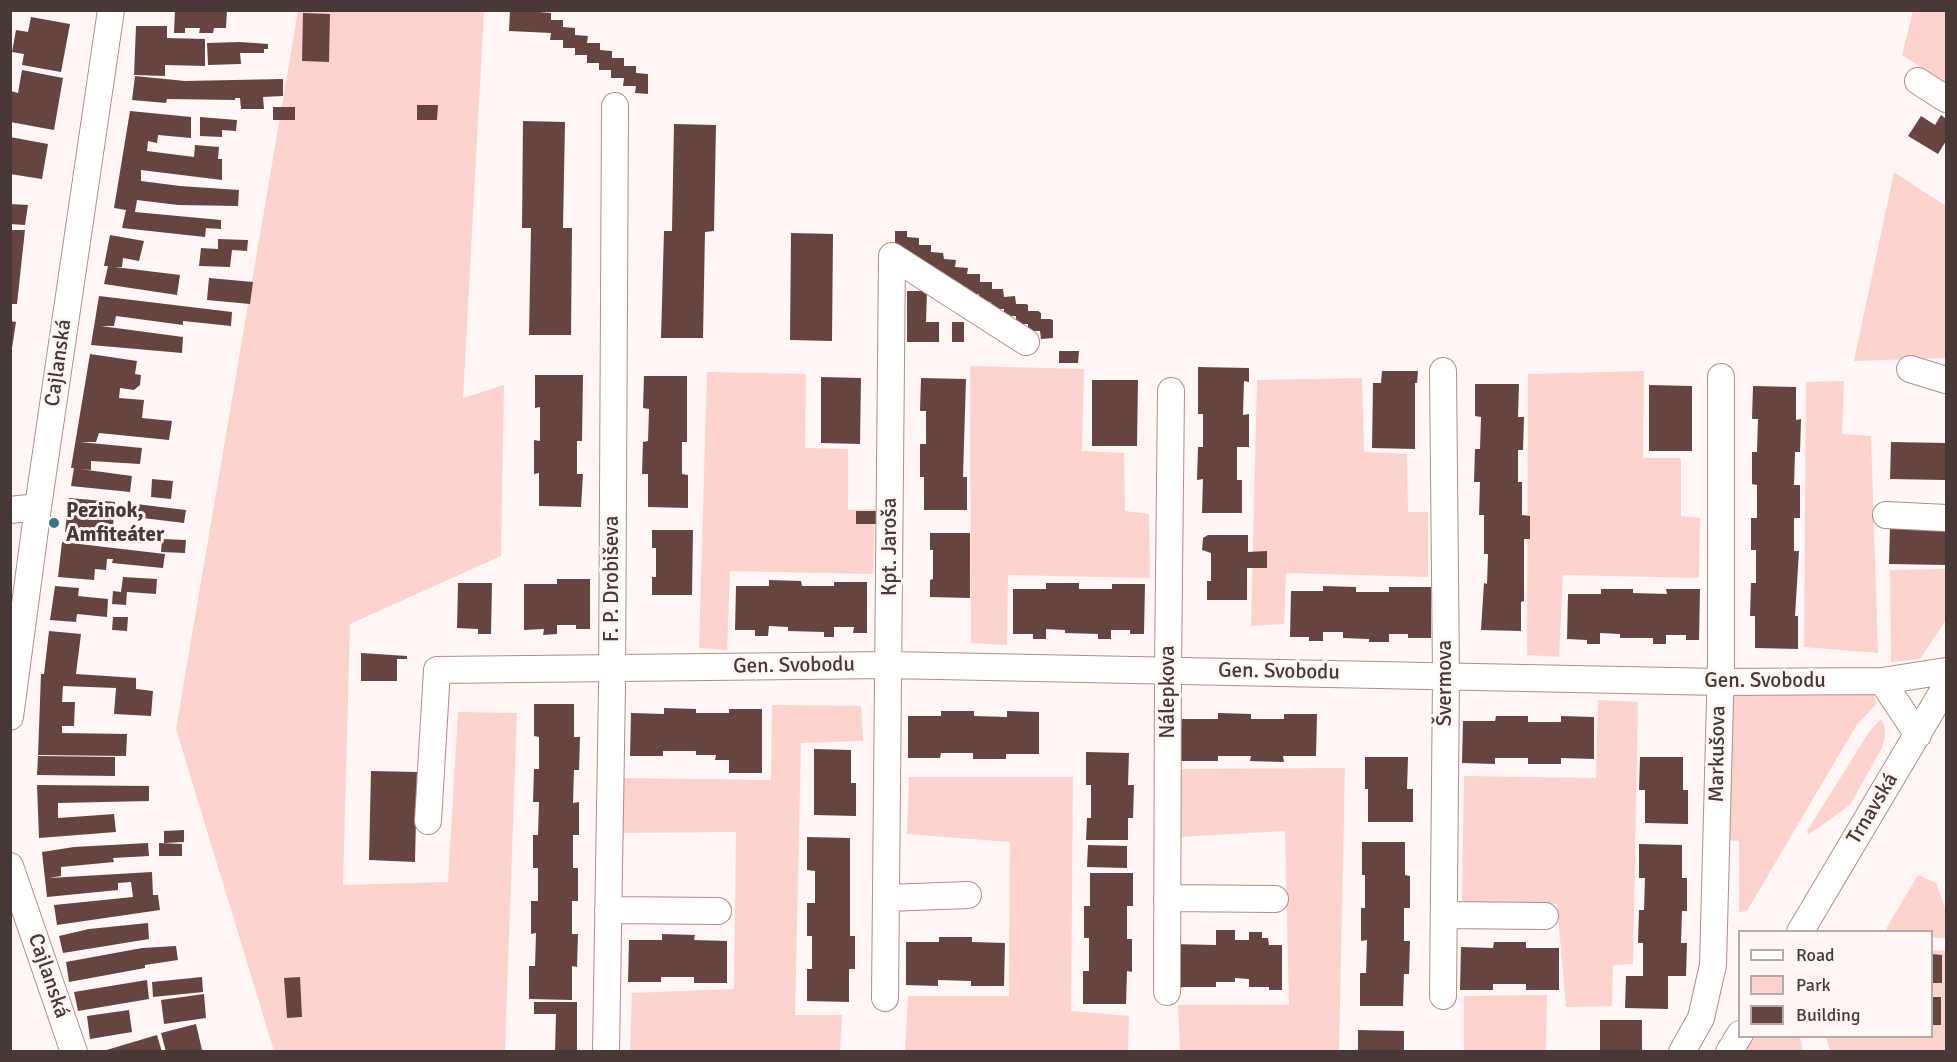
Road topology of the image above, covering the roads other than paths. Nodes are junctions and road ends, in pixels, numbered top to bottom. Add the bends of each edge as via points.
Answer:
1 (111, 10) edge
2 (1918, 81) dead end
3 (1947, 99) edge
4 (615, 106) dead end
5 (1026, 342) dead end
6 (1910, 369) dead end
7 (1443, 371) dead end
8 (1721, 377) dead end
9 (1947, 380) edge
10 (1171, 392) dead end
11 (38, 507) junction
12 (10, 510) edge
13 (1886, 515) dead end
14 (1947, 518) edge
15 (889, 665) junction
16 (612, 668) junction
17 (1168, 670) junction
18 (1947, 671) edge
19 (1446, 676) junction
20 (1882, 681) junction
21 (1720, 682) junction
22 (1947, 686) edge
23 (10, 717) edge
24 (1918, 735) junction
25 (428, 821) dead end
26 (10, 866) edge
27 (969, 896) dead end
28 (887, 898) junction
29 (1167, 898) junction
30 (1275, 899) dead end
31 (608, 910) junction
32 (718, 911) dead end
33 (1444, 915) junction
34 (1545, 916) dead end
35 (1801, 930) edge
36 (1167, 992) dead end
37 (1443, 996) dead end
38 (885, 998) dead end
39 (1738, 1037) edge
40 (74, 1052) edge
41 (606, 1052) edge
42 (1682, 1052) edge
43 (1729, 1052) edge

1 - 11 street, Cajlanská
2 - 3 street
4 - 16 street, F. P. Drobiševa
5 - 15 street, Kpt. Jaroša via 892,256
6 - 9 street
7 - 19 street, Švermova
8 - 21 street, Markušova
10 - 17 street, Nálepkova
11 - 12 street
11 - 23 street, Cajlanská
13 - 14 street
15 - 16 street, Gen. Svobodu
15 - 17 street, Gen. Svobodu
15 - 28 street, Kpt. Jaroša
16 - 25 street, Gen. Svobodu via 437,670
16 - 31 street, F. P. Drobiševa
17 - 19 street, Gen. Svobodu
17 - 29 street, Nálepkova
18 - 20 street, Gen. Svobodu
19 - 21 street, Gen. Svobodu
19 - 33 street, Švermova
20 - 21 street, Gen. Svobodu
20 - 24 street
21 - 42 street, Markušova via 1713,965 1701,1018
22 - 24 street, Trnavská
24 - 35 street, Trnavská
26 - 40 street, Cajlanská
27 - 28 street
28 - 38 street, Kpt. Jaroša
29 - 30 street
29 - 36 street, Nálepkova
31 - 32 street
31 - 41 street, F. P. Drobiševa
33 - 34 street
33 - 37 street, Švermova
39 - 43 street

